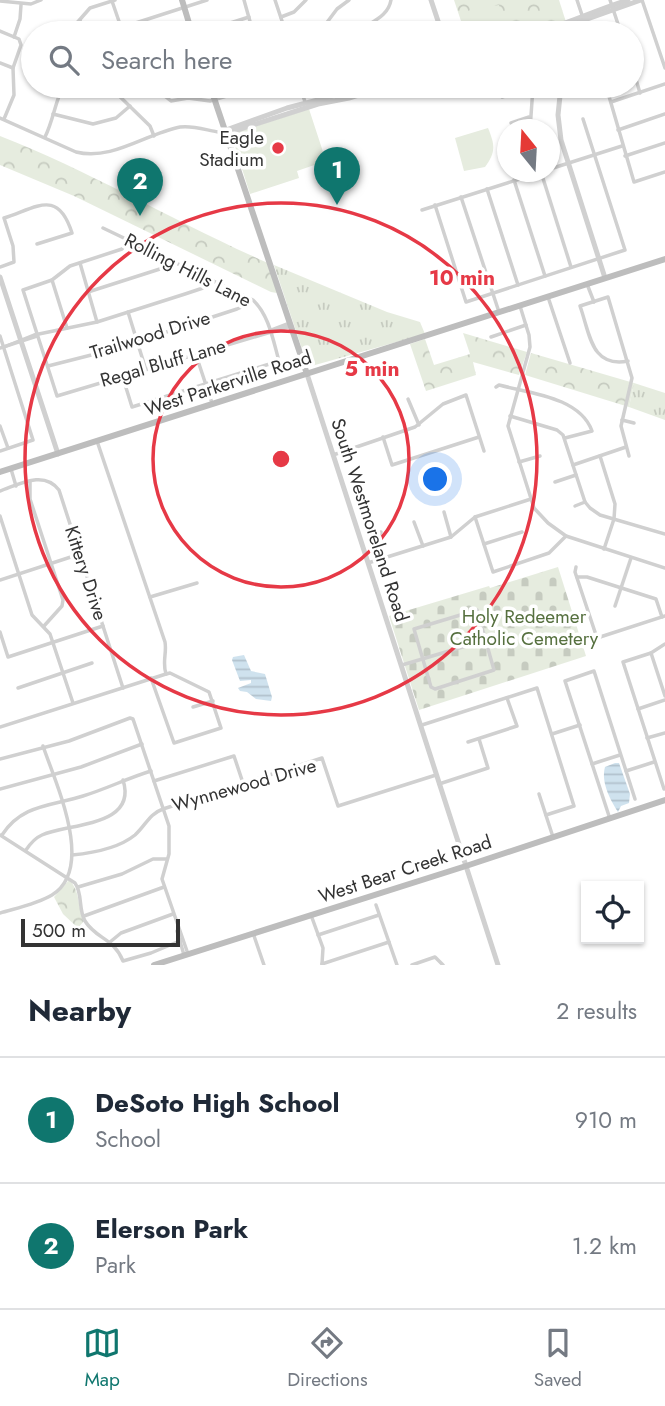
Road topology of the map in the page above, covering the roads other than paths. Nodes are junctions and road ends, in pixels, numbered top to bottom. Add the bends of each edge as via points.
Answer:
1 (41, 0) edge
2 (207, 0) edge
3 (243, 0) edge
4 (275, 0) edge
5 (306, 0) edge
6 (349, 0) edge
7 (391, 0) edge
8 (431, 0) edge
9 (577, 0) edge
10 (628, 0) edge
11 (642, 0) edge
12 (0, 1) edge
13 (114, 1) edge
14 (21, 4) junction
15 (183, 4) edge
16 (611, 5) edge
17 (249, 17) junction
18 (281, 17) junction
19 (583, 17) junction
20 (80, 20) edge
21 (118, 21) edge
22 (138, 21) edge
23 (188, 21) edge
24 (236, 21) edge
25 (250, 21) edge
26 (282, 21) edge
27 (328, 21) edge
28 (373, 21) edge
29 (437, 21) edge
30 (576, 21) edge
31 (584, 21) edge
32 (0, 32) edge
33 (14, 37) junction
34 (0, 63) edge
35 (13, 68) junction
36 (665, 68) edge
37 (665, 84) edge
38 (644, 92) edge
39 (57, 98) edge
40 (122, 98) edge
41 (167, 98) edge
42 (188, 98) edge
43 (188, 98) edge
44 (221, 98) edge
45 (304, 98) edge
46 (332, 98) edge
47 (533, 98) edge
48 (561, 98) edge
49 (610, 98) edge
50 (624, 98) edge
51 (215, 100) junction
52 (611, 102) junction
53 (306, 105) junction
54 (130, 106) junction
55 (53, 114) junction
56 (665, 114) edge
57 (529, 117) joint
58 (2, 118) edge
59 (523, 119) edge
60 (583, 119) dead end
61 (226, 130) junction
62 (618, 130) junction
63 (154, 136) junction
64 (45, 137) junction
65 (665, 144) edge
66 (622, 146) junction
67 (594, 155) junction
68 (625, 156) junction
69 (567, 163) junction
70 (560, 165) edge
71 (665, 172) edge
72 (508, 182) edge
73 (515, 182) edge
74 (544, 182) edge
75 (487, 189) junction
76 (461, 197) junction
77 (435, 205) junction
78 (422, 210) dead end
79 (103, 228) dead end
80 (129, 240) junction
81 (37, 244) dead end
82 (598, 259) junction
83 (665, 259) edge
84 (170, 260) junction
85 (80, 263) junction
86 (0, 267) edge
87 (571, 267) junction
88 (545, 276) junction
89 (0, 277) edge
90 (605, 278) junction
91 (210, 279) junction
92 (52, 280) junction
93 (588, 284) junction
94 (519, 285) junction
95 (88, 292) junction
96 (492, 293) junction
97 (548, 297) junction
98 (250, 299) junction
99 (593, 300) junction
100 (520, 306) junction
101 (128, 312) junction
102 (499, 312) junction
103 (97, 322) junction
104 (290, 325) junction
105 (526, 325) junction
106 (67, 328) junction
107 (270, 331) junction
108 (0, 336) edge
109 (37, 336) junction
110 (491, 337) dead end
111 (21, 341) junction
112 (137, 341) junction
113 (2, 347) edge
114 (196, 355) junction
115 (628, 361) junction
116 (570, 363) dead end
117 (48, 366) junction
118 (146, 371) junction
119 (307, 374) junction
120 (123, 378) junction
121 (205, 384) junction
122 (496, 387) dead end
123 (517, 390) junction
124 (408, 399) dead end
125 (212, 404) junction
126 (510, 416) junction
127 (622, 420) junction
128 (634, 424) dead end
129 (419, 425) junction
130 (0, 426) edge
131 (480, 437) junction
132 (383, 438) junction
133 (565, 438) junction
134 (97, 441) junction
135 (626, 447) junction
136 (8, 448) junction
137 (0, 451) edge
138 (484, 451) dead end
139 (58, 454) junction
140 (333, 455) junction
141 (540, 456) dead end
142 (600, 456) junction
143 (629, 456) dead end
144 (519, 462) junction
145 (573, 465) junction
146 (11, 469) junction
147 (0, 472) edge
148 (576, 475) junction
149 (30, 481) junction
150 (555, 482) dead end
151 (16, 486) junction
152 (0, 491) edge
153 (531, 499) junction
154 (585, 502) junction
155 (575, 506) dead end
156 (444, 512) dead end
157 (0, 516) edge
158 (475, 517) junction
159 (614, 519) junction
160 (414, 522) dead end
161 (522, 532) dead end
162 (381, 533) dead end
163 (665, 534) edge
164 (566, 536) junction
165 (451, 537) junction
166 (484, 544) junction
167 (423, 546) junction
168 (604, 549) junction
169 (80, 554) junction
170 (385, 557) junction
171 (631, 557) junction
172 (51, 563) junction
173 (368, 563) junction
174 (576, 567) dead end
175 (665, 568) edge
176 (18, 574) junction
177 (577, 577) junction
178 (0, 580) edge
179 (197, 583) dead end
180 (621, 588) junction
181 (150, 597) junction
182 (615, 606) dead end
183 (663, 616) edge
184 (44, 626) junction
185 (103, 626) junction
186 (0, 632) edge
187 (486, 640) junction
188 (53, 642) junction
189 (665, 644) edge
190 (650, 653) junction
191 (423, 660) junction
192 (92, 663) dead end
193 (401, 667) junction
194 (63, 673) junction
195 (166, 674) junction
196 (151, 678) junction
197 (18, 688) dead end
198 (123, 688) junction
199 (507, 698) junction
200 (665, 698) edge
201 (213, 701) junction
202 (73, 704) junction
203 (193, 707) dead end
204 (638, 709) junction
205 (580, 725) junction
206 (420, 726) junction
207 (0, 727) edge
208 (665, 733) edge
209 (552, 734) junction
210 (648, 738) junction
211 (479, 739) junction
212 (468, 742) dead end
213 (142, 744) junction
214 (43, 746) junction
215 (556, 748) junction
216 (548, 750) dead end
217 (621, 755) junction
218 (0, 759) edge
219 (655, 762) junction
220 (592, 764) junction
221 (151, 771) junction
222 (626, 771) junction
223 (52, 773) junction
224 (436, 775) junction
225 (123, 780) junction
226 (154, 781) junction
227 (243, 783) junction
228 (439, 784) junction
229 (0, 789) edge
230 (664, 789) edge
231 (539, 794) dead end
232 (635, 799) dead end
233 (61, 800) junction
234 (665, 800) edge
235 (163, 808) junction
236 (546, 816) junction
237 (610, 818) junction
238 (69, 827) junction
239 (1, 835) edge
240 (554, 837) junction
241 (26, 850) junction
242 (72, 855) junction
243 (167, 859) junction
244 (475, 863) junction
245 (466, 866) junction
246 (468, 874) junction
247 (67, 877) junction
248 (78, 887) junction
249 (164, 887) junction
250 (376, 905) dead end
251 (0, 913) edge
252 (173, 914) junction
253 (311, 915) junction
254 (379, 915) junction
255 (83, 916) junction
256 (253, 933) junction
257 (318, 936) junction
258 (180, 940) junction
259 (110, 942) junction
260 (389, 942) junction
261 (186, 955) junction
262 (322, 964) edge
263 (153, 965) edge
264 (264, 965) edge
265 (397, 965) edge
266 (412, 965) edge
267 (443, 965) edge
268 (498, 965) edge

1 - 14 street
2 - 15 street
3 - 17 street
4 - 18 street
5 - 18 street
6 - 27 street
7 - 28 street via 385,15
8 - 29 street
9 - 19 street
10 - 16 street
11 - 16 street
11 - 36 street
12 - 14 street
13 - 20 street via 90,8
13 - 21 street
14 - 33 street
15 - 22 street
15 - 23 main road
16 - 19 street
17 - 24 street
17 - 25 street
18 - 26 street
19 - 30 street
19 - 31 street
32 - 33 street
33 - 35 street via 21,45
34 - 35 street
35 - 58 street via 14,95
37 - 38 street
39 - 55 street
40 - 54 street
41 - 42 street
43 - 51 street
44 - 51 street
45 - 53 street
46 - 53 street
47 - 57 street
48 - 69 street via 559,131
49 - 52 street
50 - 52 street
51 - 61 main road, South Westmoreland Road
52 - 62 street
53 - 61 street
54 - 55 street via 116,118 93,124
54 - 63 street
55 - 64 street
56 - 62 street
57 - 59 street
58 - 64 street
60 - 67 street
61 - 63 street via 181,127
61 - 104 main road, South Westmoreland Road
62 - 66 street
63 - 64 street via 91,155
65 - 68 street
66 - 67 street
66 - 68 street
67 - 69 street
67 - 82 street via 625,250
68 - 71 street via 634,182
69 - 70 street
69 - 82 street
72 - 75 street
73 - 88 street
74 - 87 street
75 - 76 street
75 - 94 street
76 - 77 street
76 - 96 street
77 - 78 street
77 - 96 street via 466,302
79 - 80 street, Rolling Hills Lane
80 - 84 street, Rolling Hills Lane
80 - 85 street via 122,249
81 - 86 street via 72,233 57,206 43,205 4,218 14,262
82 - 87 street
82 - 90 street
83 - 90 main road, West Parkerville Road
84 - 91 street, Rolling Hills Lane
84 - 95 street via 163,268
85 - 92 street
85 - 95 street
87 - 88 street
88 - 94 street
89 - 111 street
90 - 93 main road, West Parkerville Road
91 - 98 street, Rolling Hills Lane
91 - 101 street via 203,288
92 - 106 street
92 - 109 street via 23,290
93 - 97 main road, West Parkerville Road
93 - 99 street
94 - 96 street
95 - 103 street
96 - 102 street
97 - 100 main road, West Parkerville Road
97 - 116 street
98 - 107 street, Rolling Hills Lane via 261,308
98 - 112 street, Trailwood Drive via 237,309
99 - 115 street via 608,297
99 - 115 street via 580,306 595,350 601,358
100 - 102 main road, West Parkerville Road
100 - 105 street
101 - 103 street
101 - 112 street
102 - 119 main road, West Parkerville Road
103 - 106 street
104 - 107 street, Regal Bluff Lane
104 - 119 main road, South Westmoreland Road
105 - 110 street
105 - 123 street via 530,348
106 - 109 street
107 - 114 street, Regal Bluff Lane
107 - 121 street, Rolling Hills Lane via 279,361
108 - 113 street
109 - 111 street
109 - 117 street
111 - 113 street
111 - 139 street
112 - 117 street, Trailwood Drive
112 - 118 street
113 - 136 street via 33,440
114 - 118 street, Regal Bluff Lane
114 - 121 street
115 - 127 street via 631,388
117 - 120 street, Regal Bluff Lane via 57,396
118 - 120 street, Regal Bluff Lane
119 - 125 main road, West Parkerville Road
119 - 140 street, South Westmoreland Road
120 - 121 street via 132,407
121 - 125 street
122 - 123 street
123 - 126 street
123 - 133 street via 568,405 593,430
124 - 129 street
125 - 134 main road, West Parkerville Road
126 - 133 street via 557,430
126 - 144 street via 510,435
127 - 128 street
127 - 135 street
129 - 131 street via 443,404 466,395
129 - 132 street
130 - 136 street
131 - 132 street via 392,465
131 - 138 street
132 - 140 street
133 - 145 street
134 - 139 main road, West Parkerville Road
134 - 181 street
135 - 142 street
135 - 143 street
136 - 137 street
139 - 146 main road, West Parkerville Road
140 - 173 street, South Westmoreland Road
141 - 144 street
142 - 145 street
142 - 159 street via 615,504
144 - 153 street
145 - 148 street
146 - 147 main road, West Parkerville Road
146 - 151 street
148 - 150 street
148 - 154 street
149 - 151 street
149 - 169 street, Kittery Drive via 47,479 60,490
149 - 172 street via 30,499
151 - 152 street
153 - 158 street
153 - 164 street via 537,512
154 - 155 street
154 - 159 street via 594,512
156 - 165 street
157 - 176 street
158 - 165 street
158 - 166 street
159 - 163 street
159 - 168 street
160 - 167 street
161 - 166 street
162 - 170 street
164 - 166 street via 549,553 492,572
164 - 168 street
165 - 167 street
167 - 170 street
168 - 171 street
169 - 172 street
169 - 185 street, Kittery Drive
170 - 173 street
171 - 175 street
171 - 180 street
172 - 176 street
172 - 184 street via 63,603
173 - 193 street, South Westmoreland Road
174 - 177 street
176 - 178 street
176 - 184 street via 32,615
177 - 180 street
177 - 183 street via 597,638
179 - 181 street
180 - 182 street
180 - 183 street via 656,599
181 - 195 street via 166,646
184 - 188 street
185 - 188 street
185 - 198 street, Kittery Drive
186 - 188 street via 8,657
187 - 191 street
187 - 191 street via 494,670 458,682 430,687
187 - 191 street via 477,610 415,628
188 - 194 street
189 - 190 street
190 - 200 street
190 - 204 street via 623,662
191 - 193 street
192 - 194 street
193 - 206 street, South Westmoreland Road
194 - 197 street
194 - 202 street
195 - 196 street
195 - 201 street via 209,692
196 - 198 street
196 - 201 street via 174,743 221,728
198 - 202 street
199 - 206 street
199 - 209 street via 537,688
199 - 211 street via 517,726
200 - 204 street
201 - 203 street
202 - 207 street
204 - 210 street
205 - 209 street
205 - 217 street via 565,681 594,671
205 - 220 street
206 - 224 street, South Westmoreland Road
208 - 210 street
209 - 215 street
210 - 219 street
211 - 212 street
211 - 228 street via 488,768
213 - 214 street via 130,718
213 - 221 street
213 - 223 street
214 - 218 street
214 - 223 street
215 - 216 street
215 - 236 street via 575,806
217 - 220 street
217 - 222 street
219 - 222 street
219 - 230 street
220 - 237 street
221 - 225 street
221 - 226 street
222 - 232 street
223 - 229 street
223 - 233 street
224 - 227 street, Wynnewood Drive via 338,806 321,758
224 - 228 street, South Westmoreland Road
225 - 233 street
225 - 238 street via 125,796 115,813
226 - 227 street via 234,756
226 - 235 street
227 - 235 street, Wynnewood Drive
228 - 245 street, South Westmoreland Road
231 - 236 street
233 - 238 street
233 - 239 street via 23,813
234 - 237 main road, West Bear Creek Road
235 - 242 street, Wynnewood Drive via 119,844
235 - 243 street via 169,826
236 - 240 street
237 - 240 main road, West Bear Creek Road
238 - 241 street via 40,836
238 - 242 street
239 - 241 street
240 - 244 main road, West Bear Creek Road
241 - 247 street
242 - 247 street
243 - 248 street via 153,859
243 - 249 street
244 - 245 main road, West Bear Creek Road
244 - 246 main road
245 - 246 street, South Westmoreland Road
245 - 253 main road, West Bear Creek Road
246 - 268 street, South Westmoreland Road
247 - 248 street
247 - 251 street via 52,896
248 - 255 street
249 - 252 street
249 - 255 street
250 - 254 street
252 - 258 street
252 - 259 street via 121,933
253 - 256 main road, West Bear Creek Road
253 - 257 street
254 - 257 street
254 - 260 street
255 - 259 street
256 - 261 main road, West Bear Creek Road
256 - 264 street
257 - 262 street
258 - 259 street via 125,962
258 - 261 street
260 - 262 street
260 - 265 street
261 - 263 main road, West Bear Creek Road
266 - 267 street via 435,957

